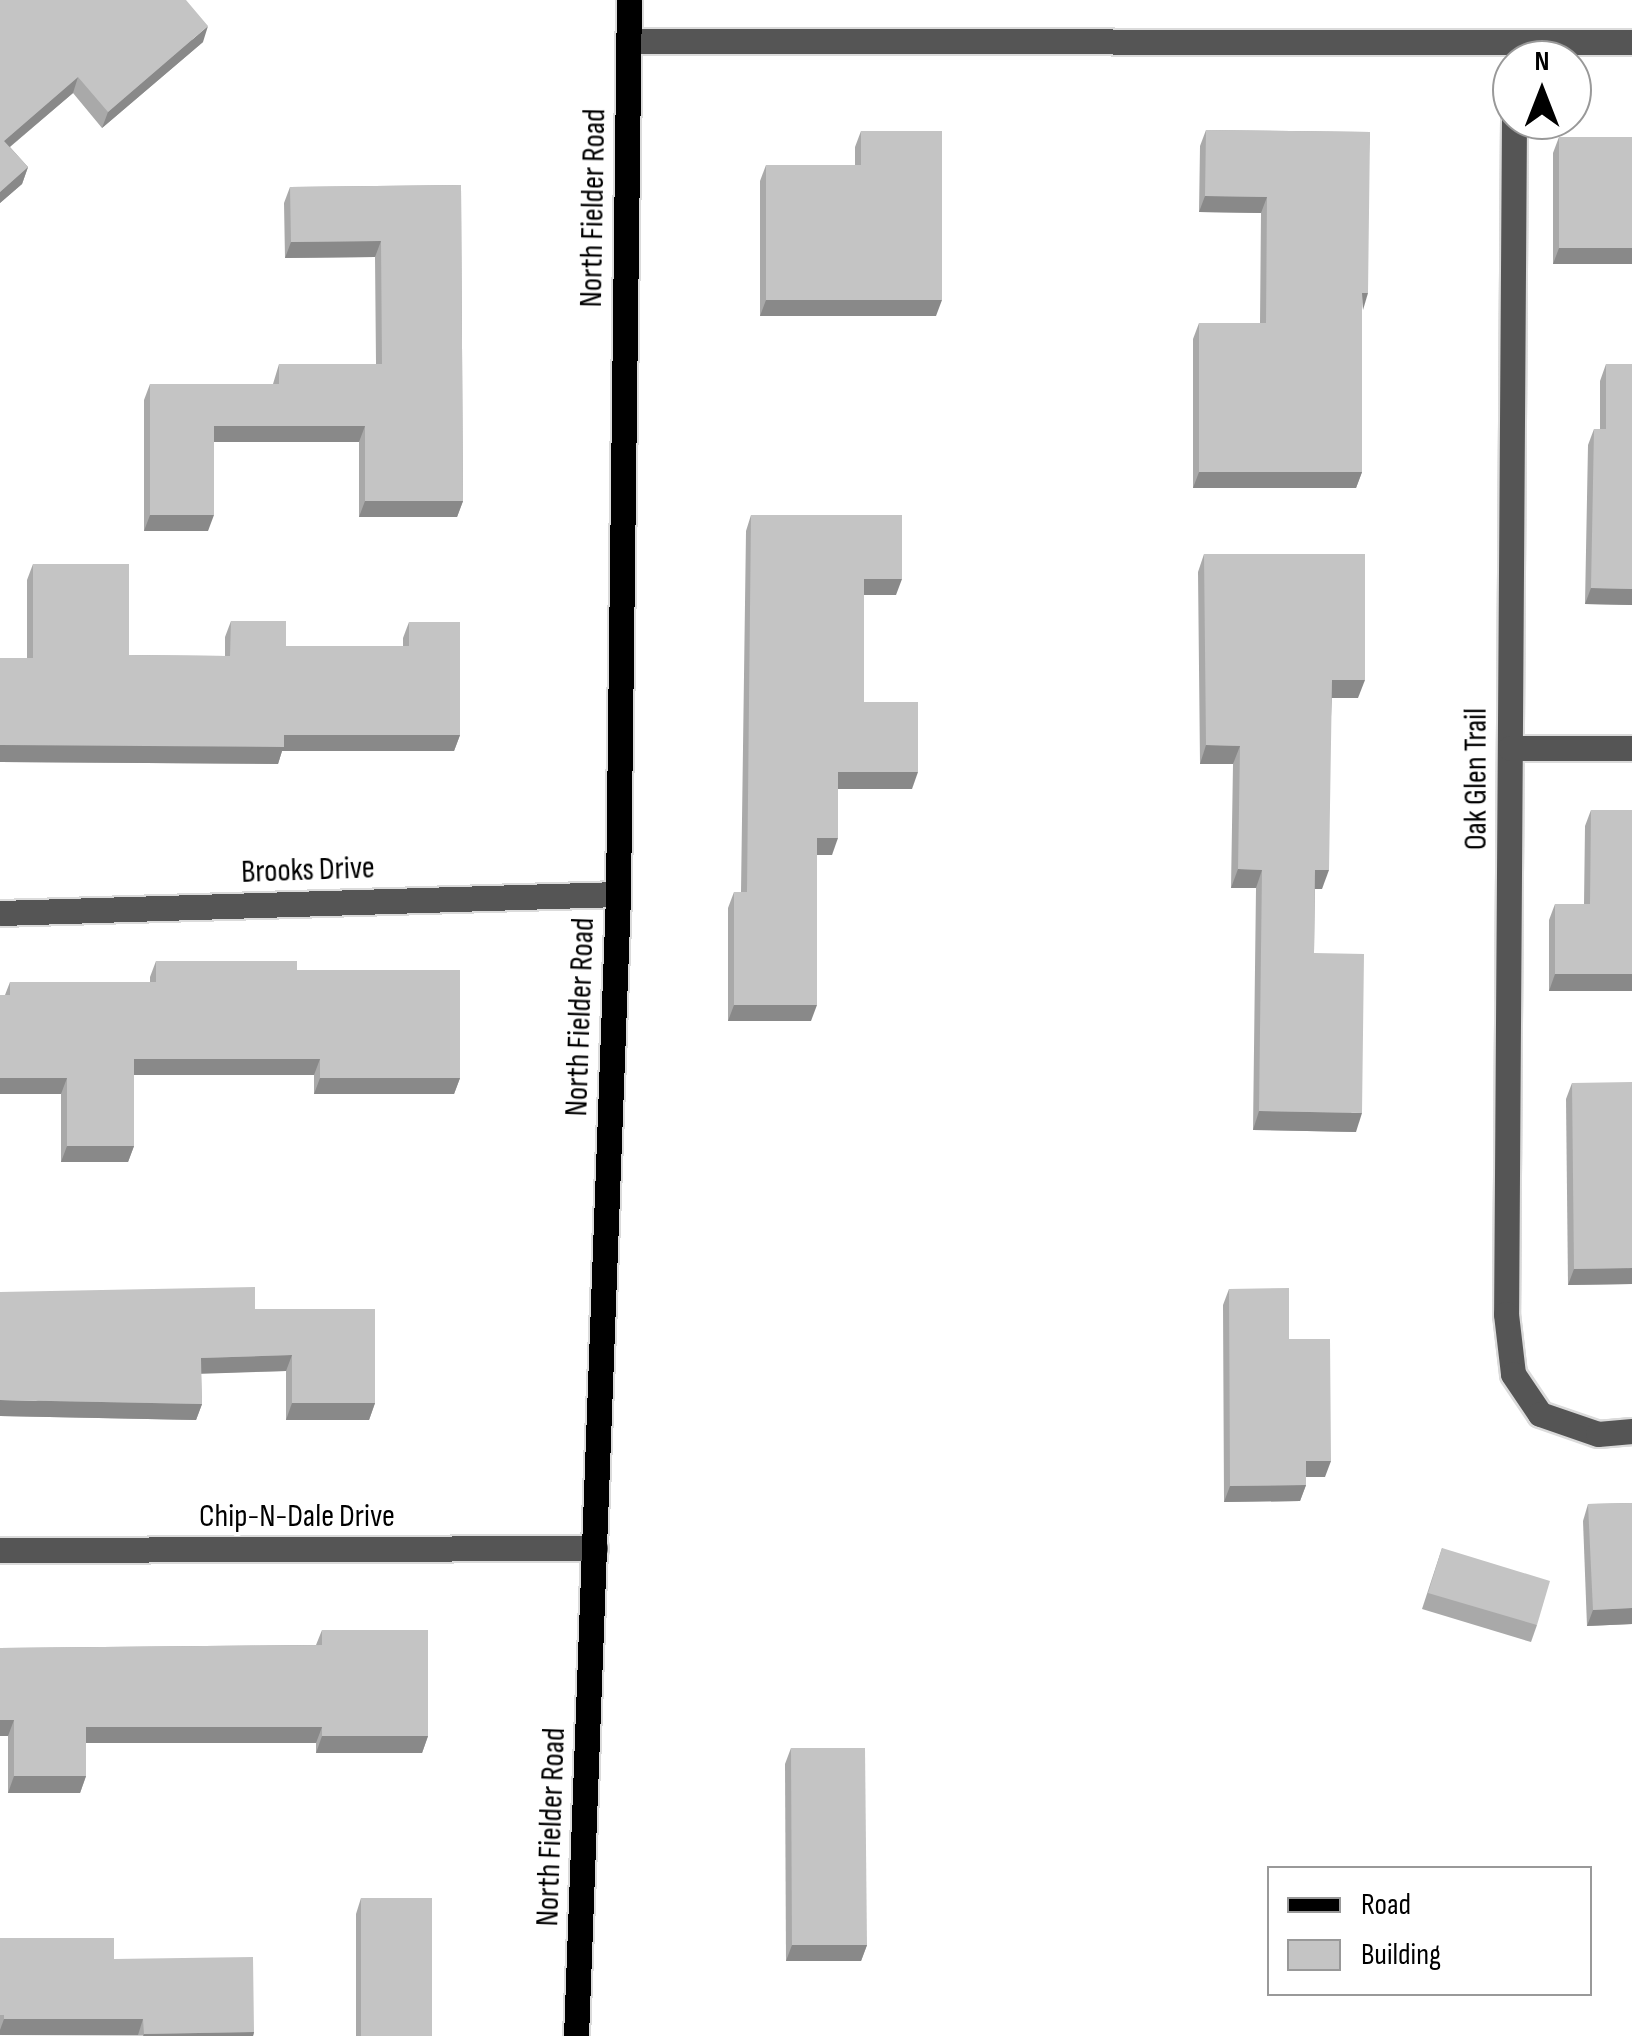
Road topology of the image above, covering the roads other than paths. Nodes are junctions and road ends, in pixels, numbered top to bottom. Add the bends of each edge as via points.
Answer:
1 (629, 0) edge
2 (629, 41) junction
3 (1632, 42) edge
4 (1592, 45) edge
5 (1492, 51) edge
6 (1514, 140) edge
7 (1510, 748) junction
8 (1632, 748) edge
9 (618, 894) junction
10 (0, 913) edge
11 (1632, 1431) edge
12 (594, 1548) junction
13 (0, 1550) edge
14 (576, 2036) edge

1 - 2 main road, North Fielder Road
2 - 5 street
2 - 9 main road, North Fielder Road
3 - 4 street
6 - 7 street, Oak Glen Trail
7 - 8 street
7 - 11 street, Oak Glen Trail via 1506,1314 1513,1374 1540,1414 1553,1421 1598,1434
9 - 10 street, Brooks Drive
9 - 12 main road, North Fielder Road
12 - 13 street, Chip-N-Dale Drive
12 - 14 main road, North Fielder Road

